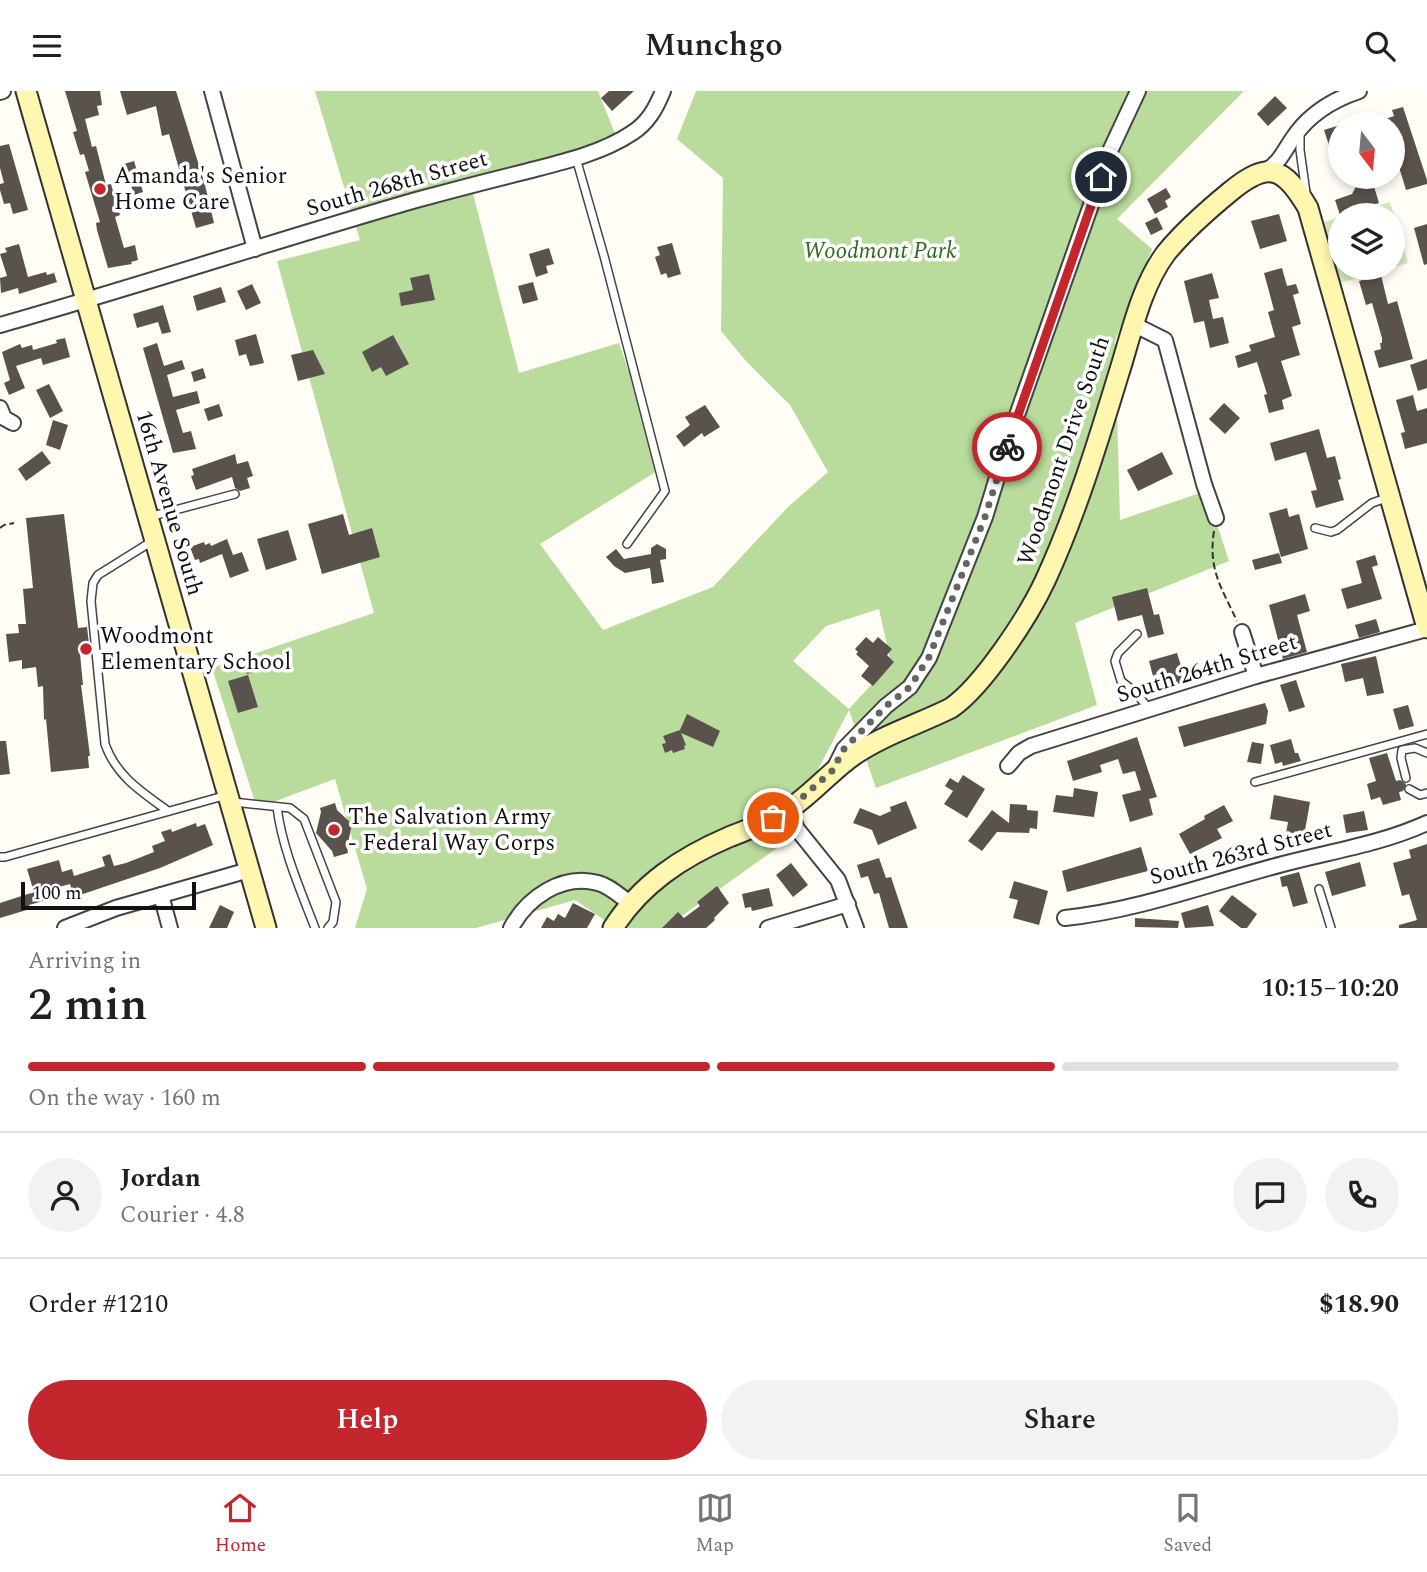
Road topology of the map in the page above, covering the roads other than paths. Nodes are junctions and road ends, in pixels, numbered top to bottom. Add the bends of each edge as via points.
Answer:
1 (26, 91) edge
2 (212, 91) edge
3 (663, 91) edge
4 (1138, 91) edge
5 (1359, 91) edge
6 (1300, 128) junction
7 (575, 157) junction
8 (1270, 171) junction
9 (1308, 208) junction
10 (255, 249) junction
11 (86, 301) junction
12 (1133, 324) junction
13 (0, 325) edge
14 (0, 408) edge
15 (13, 423) dead end
16 (235, 494) dead end
17 (1389, 497) junction
18 (148, 517) junction
19 (1216, 518) road end
20 (1315, 528) dead end
21 (155, 540) junction
22 (627, 544) dead end
23 (1427, 628) edge
24 (1242, 632) road end
25 (1138, 634) dead end
26 (1256, 677) junction
27 (1149, 709) junction
28 (1427, 734) edge
29 (1427, 753) edge
30 (1008, 766) dead end
31 (832, 771) junction
32 (1406, 778) dead end
33 (1255, 782) dead end
34 (1409, 789) dead end
35 (1427, 793) edge
36 (229, 798) junction
37 (277, 807) junction
38 (789, 809) junction
39 (168, 811) junction
40 (1427, 823) edge
41 (0, 857) edge
42 (249, 870) junction
43 (1319, 889) dead end
44 (161, 895) junction
45 (631, 904) junction
46 (848, 904) junction
47 (1065, 918) dead end
48 (65, 928) edge
49 (170, 928) edge
50 (266, 928) edge
51 (315, 928) edge
52 (328, 928) edge
53 (511, 928) edge
54 (613, 928) edge
55 (768, 928) edge
56 (856, 928) edge
57 (1331, 928) edge

1 - 11 main road, 16th Avenue South
2 - 10 street
3 - 7 street, South 268th Street via 647,121 633,133
4 - 31 street via 1110,151 985,517 929,657 910,687 844,749
5 - 6 street via 1329,103
6 - 8 street
6 - 9 lane
7 - 10 street, South 268th Street
7 - 22 lane via 665,491
8 - 9 main road via 1284,176
8 - 12 main road, Woodmont Drive South via 1249,177 1166,254
9 - 17 main road
10 - 11 street, South 268th Street
11 - 13 street, South 268th Street
11 - 18 main road, 16th Avenue South
12 - 19 street via 1165,340
12 - 31 main road, Woodmont Drive South via 1099,437 1044,583 1009,640 962,701 867,747
14 - 15 street via 4,418
16 - 18 lane
17 - 20 lane via 1372,503 1337,530
17 - 23 main road
18 - 21 main road, 16th Avenue South
21 - 36 main road, 16th Avenue South
21 - 39 lane via 98,575 91,601 105,744 120,772
23 - 26 street, South 264th Street
24 - 26 street
25 - 27 lane via 1115,661 1121,681
26 - 27 street, South 264th Street
27 - 30 street, South 264th Street via 1031,746
28 - 33 lane
29 - 32 lane via 1415,748 1402,750
31 - 38 main road, Woodmont Drive South
34 - 35 lane
36 - 37 lane
36 - 39 lane
36 - 42 main road, 16th Avenue South
37 - 51 lane
37 - 52 lane via 290,808 304,819 336,902
38 - 45 main road, Woodmont Drive South via 678,862
38 - 46 street via 797,829 838,880
39 - 41 lane
40 - 47 street, South 263rd Street via 1383,840 1188,892
42 - 44 street
42 - 50 main road, 16th Avenue South
43 - 57 lane
44 - 48 street
44 - 49 street
45 - 53 street via 602,883 571,882 539,895
45 - 54 main road, Woodmont Drive South
46 - 55 street
46 - 56 street

